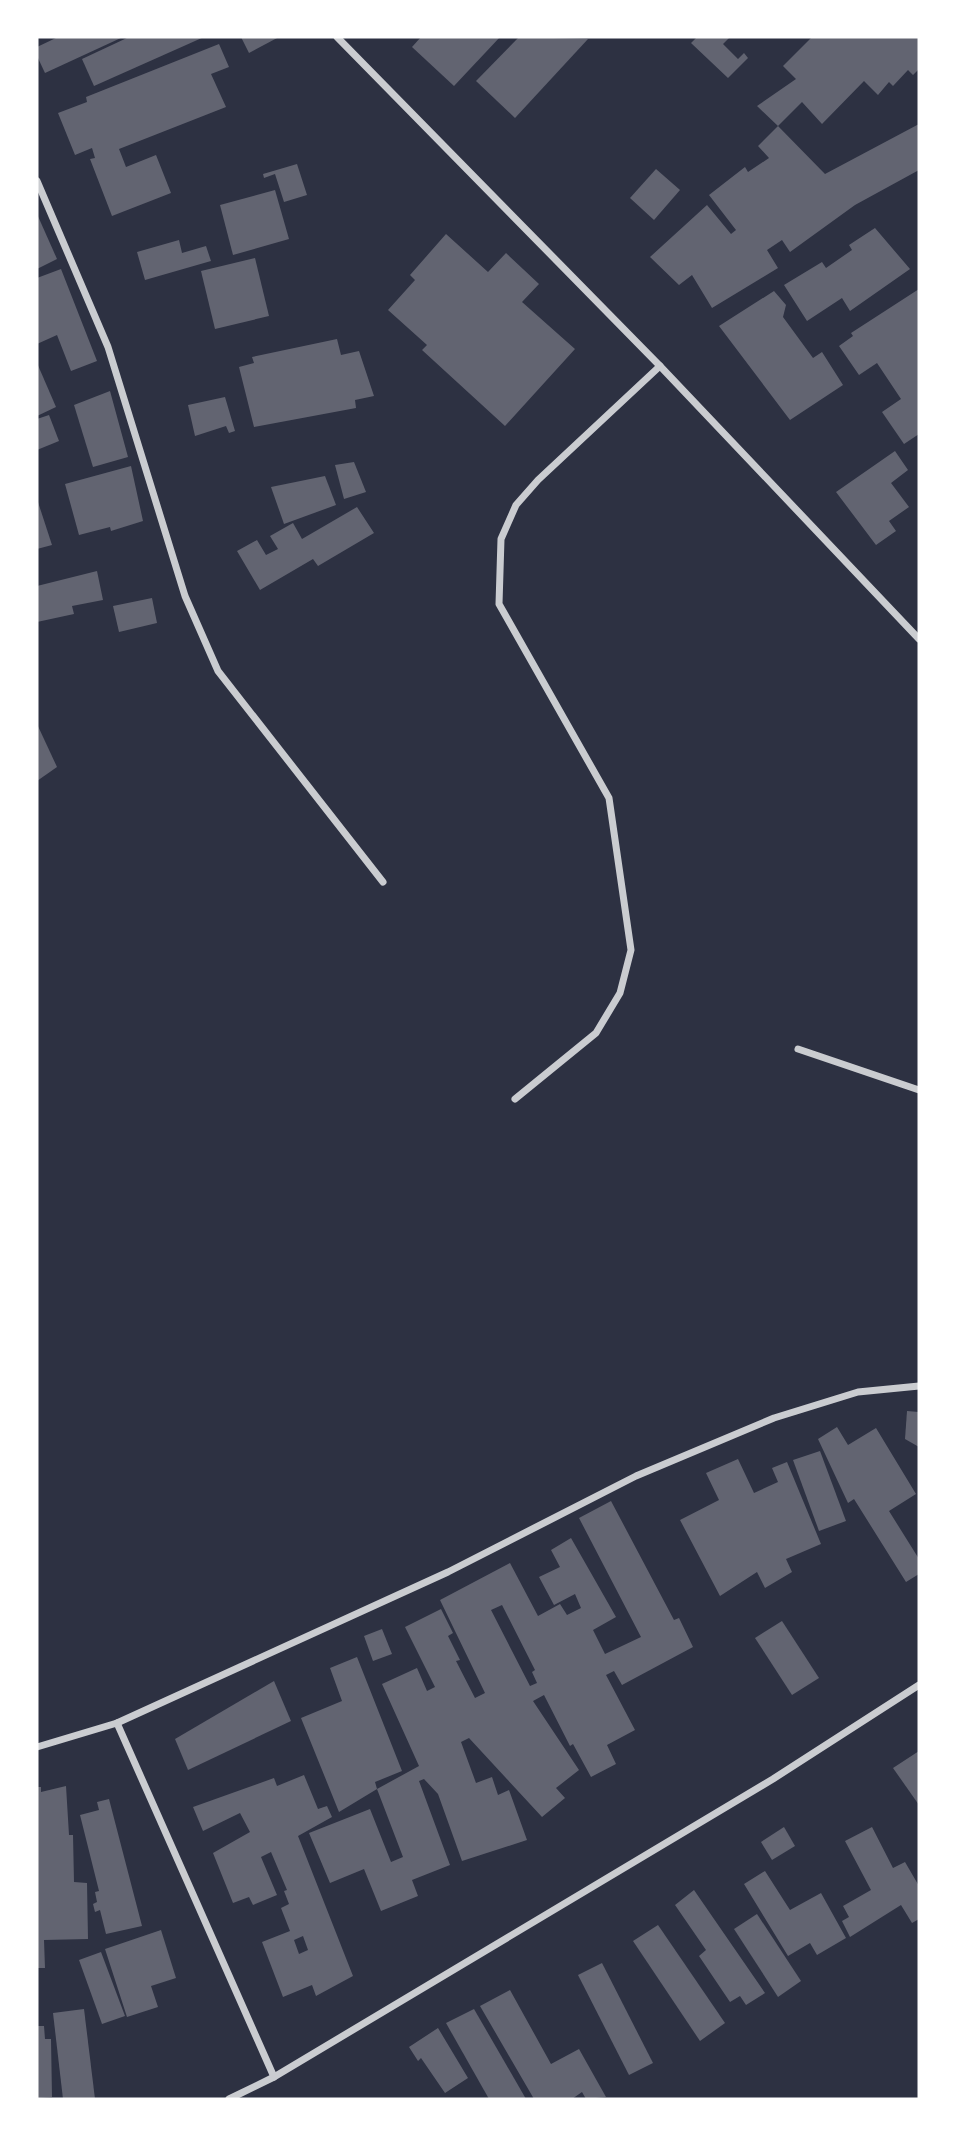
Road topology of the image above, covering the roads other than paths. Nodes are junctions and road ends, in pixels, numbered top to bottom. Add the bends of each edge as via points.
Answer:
1 (337, 37) edge
2 (37, 181) edge
3 (660, 366) junction
4 (919, 639) edge
5 (383, 882) dead end
6 (798, 1049) dead end
7 (919, 1090) edge
8 (515, 1099) dead end
9 (919, 1386) edge
10 (919, 1685) edge
11 (117, 1723) junction
12 (37, 1747) edge
13 (274, 2077) junction
14 (229, 2099) edge

1 - 3 street
2 - 5 street via 108,347 186,596 218,670
3 - 4 street
3 - 8 street via 538,480 516,505 501,539 499,604 609,797 631,950 620,993 596,1033
6 - 7 street
9 - 11 street via 858,1392 774,1418 636,1476 448,1572
10 - 13 street via 773,1779
11 - 12 street
11 - 13 street
13 - 14 street

